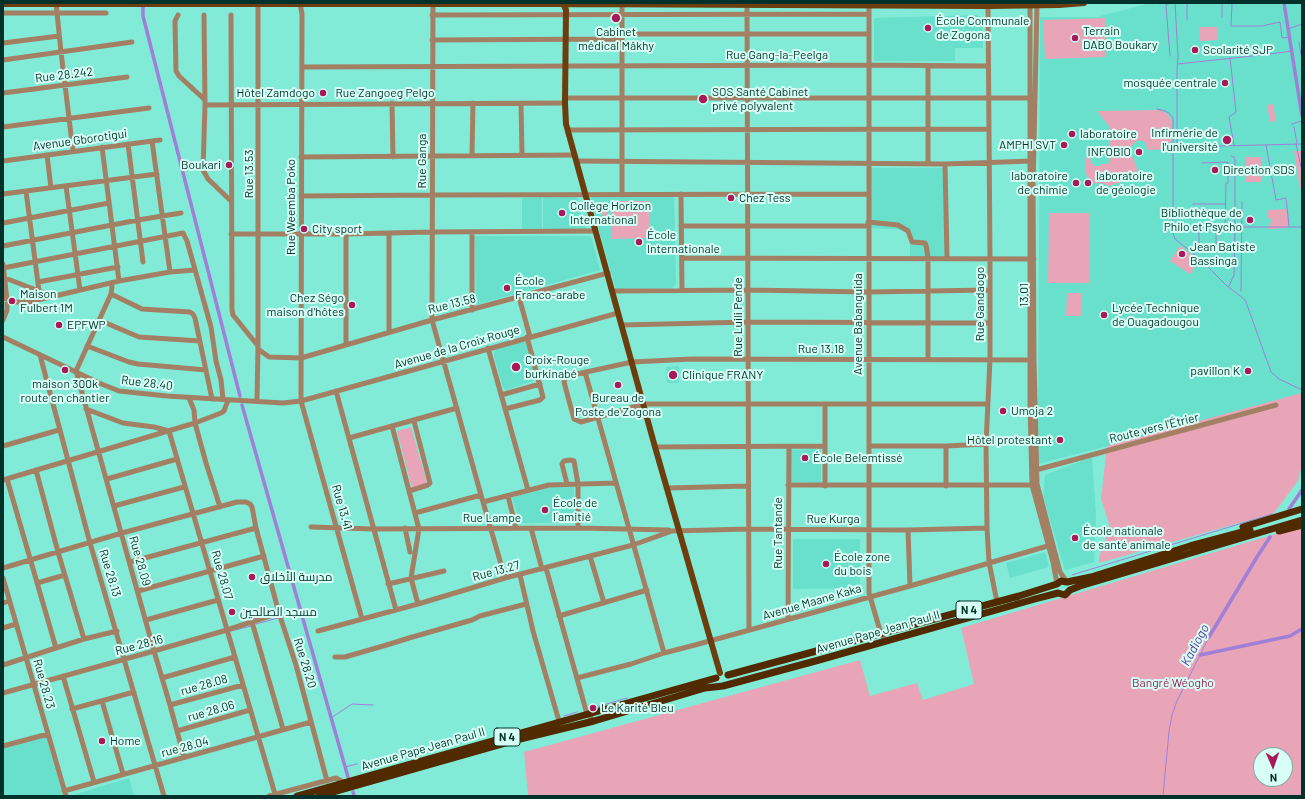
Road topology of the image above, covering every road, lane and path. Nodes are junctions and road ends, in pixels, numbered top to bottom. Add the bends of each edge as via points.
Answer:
1 (1084, 3) edge
2 (3, 4) edge
3 (56, 4) edge
4 (134, 4) edge
5 (149, 4) edge
6 (258, 4) edge
7 (302, 4) edge
8 (432, 4) edge
9 (622, 4) junction
10 (747, 4) edge
11 (869, 4) edge
12 (1033, 4) edge
13 (566, 6) edge
14 (988, 6) junction
15 (3, 13) edge
16 (57, 13) junction
17 (106, 13) dead end
18 (432, 14) junction
19 (622, 14) junction
20 (747, 14) junction
21 (869, 14) junction
22 (178, 15) dead end
23 (204, 15) dead end
24 (231, 15) dead end
25 (747, 33) junction
26 (868, 34) junction
27 (59, 36) junction
28 (622, 36) junction
29 (565, 39) junction
30 (432, 40) junction
31 (132, 42) dead end
32 (3, 43) edge
33 (61, 52) junction
34 (3, 60) edge
35 (747, 65) junction
36 (868, 65) junction
37 (565, 66) junction
38 (623, 66) junction
39 (928, 66) junction
40 (988, 66) junction
41 (302, 67) junction
42 (432, 67) junction
43 (127, 77) dead end
44 (65, 85) junction
45 (3, 94) edge
46 (622, 98) junction
47 (988, 98) junction
48 (1032, 98) junction
49 (747, 99) junction
50 (868, 99) junction
51 (927, 99) junction
52 (565, 101) junction
53 (205, 102) junction
54 (392, 103) junction
55 (432, 103) junction
56 (473, 103) junction
57 (521, 103) junction
58 (232, 104) junction
59 (258, 104) junction
60 (301, 104) junction
61 (149, 108) dead end
62 (69, 119) junction
63 (3, 127) edge
64 (869, 129) junction
65 (989, 129) junction
66 (568, 130) junction
67 (622, 130) junction
68 (748, 130) junction
69 (928, 130) junction
70 (160, 140) dead end
71 (152, 141) junction
72 (128, 144) junction
73 (102, 147) junction
74 (74, 151) junction
75 (47, 155) junction
76 (472, 155) junction
77 (522, 155) junction
78 (432, 156) junction
79 (301, 157) junction
80 (393, 157) junction
81 (576, 158) junction
82 (3, 161) edge
83 (1032, 161) junction
84 (622, 162) junction
85 (747, 162) junction
86 (869, 163) junction
87 (988, 163) junction
88 (928, 164) junction
89 (945, 164) junction
90 (157, 174) junction
91 (132, 178) junction
92 (106, 181) junction
93 (66, 186) junction
94 (51, 188) junction
95 (26, 191) junction
96 (3, 194) edge
97 (681, 194) junction
98 (747, 194) junction
99 (868, 194) junction
100 (432, 195) junction
101 (586, 195) junction
102 (622, 195) junction
103 (301, 196) junction
104 (231, 202) junction
105 (109, 203) junction
106 (69, 211) junction
107 (181, 213) dead end
108 (163, 216) junction
109 (29, 218) junction
110 (138, 220) junction
111 (3, 224) edge
112 (868, 224) junction
113 (111, 225) junction
114 (681, 226) junction
115 (748, 226) junction
116 (595, 231) junction
117 (72, 232) junction
118 (432, 232) junction
119 (472, 232) junction
120 (389, 233) junction
121 (231, 234) junction
122 (259, 234) junction
123 (302, 234) junction
124 (346, 234) junction
125 (166, 237) junction
126 (32, 240) junction
127 (140, 241) junction
128 (3, 246) edge
129 (115, 246) junction
130 (75, 254) junction
131 (682, 258) junction
132 (748, 258) junction
133 (928, 258) junction
134 (947, 258) junction
135 (869, 259) junction
136 (990, 259) junction
137 (1033, 259) junction
138 (36, 262) junction
139 (143, 262) dead end
140 (3, 267) edge
141 (118, 267) junction
142 (195, 270) junction
143 (170, 272) junction
144 (608, 273) junction
145 (78, 276) junction
146 (5, 278) junction
147 (119, 281) junction
148 (38, 282) junction
149 (111, 283) junction
150 (80, 290) junction
151 (682, 290) junction
152 (748, 290) junction
153 (989, 290) junction
154 (39, 291) junction
155 (613, 291) junction
156 (928, 291) junction
157 (868, 292) junction
158 (111, 294) junction
159 (52, 296) junction
160 (519, 297) junction
161 (5, 299) edge
162 (472, 310) junction
163 (618, 313) junction
164 (3, 320) edge
165 (99, 320) junction
166 (432, 320) junction
167 (748, 322) junction
168 (868, 322) junction
169 (928, 323) junction
170 (989, 323) junction
171 (622, 325) junction
172 (389, 332) junction
173 (3, 337) edge
174 (529, 337) junction
175 (200, 341) junction
176 (346, 344) junction
177 (87, 346) junction
178 (258, 348) junction
179 (488, 348) junction
180 (40, 355) junction
181 (301, 358) junction
182 (748, 359) junction
183 (868, 359) junction
184 (928, 359) junction
185 (990, 359) junction
186 (1032, 360) junction
187 (444, 361) junction
188 (632, 362) junction
189 (206, 370) junction
190 (76, 371) junction
191 (585, 372) junction
192 (540, 384) junction
193 (336, 391) junction
194 (501, 395) junction
195 (189, 398) junction
196 (212, 399) junction
197 (225, 399) junction
198 (301, 400) junction
199 (257, 401) junction
200 (644, 404) junction
201 (825, 404) junction
202 (868, 404) junction
203 (988, 404) junction
204 (748, 405) junction
205 (1276, 405) dead end
206 (457, 408) junction
207 (505, 408) junction
208 (86, 409) junction
209 (598, 418) junction
210 (414, 420) junction
211 (196, 423) junction
212 (392, 426) junction
213 (59, 430) junction
214 (169, 431) junction
215 (349, 438) junction
216 (986, 444) junction
217 (3, 446) edge
218 (748, 446) junction
219 (825, 446) junction
220 (869, 446) junction
221 (946, 446) junction
222 (655, 447) junction
223 (789, 447) junction
224 (99, 452) junction
225 (177, 459) junction
226 (68, 461) junction
227 (36, 470) junction
228 (1036, 470) junction
229 (5, 480) edge
230 (107, 480) junction
231 (616, 483) junction
232 (567, 484) junction
233 (578, 484) junction
234 (788, 485) junction
235 (1034, 485) junction
236 (748, 486) junction
237 (825, 486) junction
238 (868, 486) junction
239 (946, 486) junction
240 (987, 486) junction
241 (184, 487) junction
242 (667, 488) junction
243 (528, 490) junction
244 (409, 491) junction
245 (481, 495) junction
246 (508, 496) junction
247 (483, 502) junction
248 (114, 506) junction
249 (220, 507) junction
250 (1302, 509) edge
251 (415, 513) junction
252 (194, 514) junction
253 (1302, 516) edge
254 (1302, 520) edge
255 (1302, 525) edge
256 (311, 527) dead end
257 (256, 528) junction
258 (337, 528) junction
259 (405, 528) junction
260 (491, 528) junction
261 (516, 528) junction
262 (531, 528) junction
263 (578, 528) junction
264 (987, 528) junction
265 (373, 529) junction
266 (419, 529) junction
267 (629, 529) junction
268 (748, 529) junction
269 (788, 529) junction
270 (868, 529) junction
271 (676, 530) junction
272 (908, 530) junction
273 (122, 534) junction
274 (90, 543) junction
275 (202, 543) junction
276 (633, 545) junction
277 (1051, 545) junction
278 (1190, 550) junction
279 (58, 552) junction
280 (410, 552) dead end
281 (264, 556) junction
282 (590, 556) junction
283 (30, 561) junction
284 (130, 562) junction
285 (989, 562) junction
286 (3, 568) edge
287 (544, 569) junction
288 (210, 571) junction
289 (444, 571) dead end
290 (65, 575) junction
291 (520, 575) junction
292 (3, 578) edge
293 (411, 578) junction
294 (505, 578) junction
295 (1067, 582) junction
296 (37, 583) junction
297 (388, 584) junction
298 (1057, 584) junction
299 (910, 586) junction
300 (647, 590) junction
301 (1070, 590) junction
302 (138, 591) junction
303 (1058, 593) junction
304 (869, 597) junction
305 (218, 600) junction
306 (9, 601) junction
307 (3, 602) edge
308 (997, 602) junction
309 (604, 603) junction
310 (418, 604) junction
311 (526, 604) junction
312 (396, 610) junction
313 (279, 613) junction
314 (559, 616) junction
315 (362, 619) junction
316 (788, 619) junction
317 (146, 620) junction
318 (252, 622) junction
319 (16, 624) junction
320 (3, 628) edge
321 (227, 630) junction
322 (318, 630) dead end
323 (749, 630) junction
324 (117, 631) junction
325 (881, 634) junction
326 (84, 639) junction
327 (710, 640) junction
328 (886, 641) junction
329 (56, 648) junction
330 (154, 651) junction
331 (664, 653) junction
332 (235, 657) junction
333 (335, 657) dead end
334 (26, 658) junction
335 (124, 659) junction
336 (3, 665) edge
337 (728, 675) junction
338 (63, 676) junction
339 (718, 676) junction
340 (162, 678) junction
341 (577, 678) junction
342 (34, 684) junction
343 (243, 685) junction
344 (723, 686) junction
345 (134, 692) junction
346 (3, 693) edge
347 (102, 701) junction
348 (170, 705) junction
349 (72, 709) junction
350 (250, 710) junction
351 (587, 714) junction
352 (594, 721) junction
353 (311, 722) junction
354 (559, 722) junction
355 (283, 729) junction
356 (177, 731) junction
357 (48, 734) junction
358 (258, 737) junction
359 (3, 746) edge
360 (184, 757) junction
361 (155, 765) junction
362 (123, 774) junction
363 (327, 781) junction
364 (94, 782) junction
365 (346, 784) junction
366 (65, 793) edge
367 (272, 795) edge
368 (330, 795) edge
369 (164, 796) edge
370 (297, 796) edge
371 (319, 796) edge

1 - 12 main road
2 - 3 main road
3 - 4 main road
3 - 16 street
4 - 5 main road
5 - 6 main road
6 - 7 main road
6 - 59 street, Rue 13.53
7 - 8 main road
7 - 41 street, Rue Weemba Poko
8 - 13 main road
8 - 18 street, Rue Ganga
9 - 10 main road
9 - 13 main road
9 - 19 street
10 - 11 main road
10 - 20 street, Rue Luili Pende
11 - 14 main road
11 - 21 street, Avenue Babanguida
12 - 14 main road
12 - 48 street, 13.01
13 - 18 street
13 - 19 street
13 - 29 main road
14 - 40 street, Rue Gandaogo
15 - 16 street
16 - 17 street
16 - 27 street
18 - 30 street, Rue Ganga
19 - 20 street
19 - 28 street
20 - 21 street
20 - 25 street, Rue Luili Pende
21 - 26 street, Avenue Babanguida
22 - 53 street via 175,21 176,70
23 - 53 street
24 - 58 street
25 - 26 street
25 - 28 street
25 - 35 street, Rue Luili Pende
26 - 36 street, Avenue Babanguida
27 - 32 street
27 - 33 street
28 - 29 street
28 - 38 street
29 - 30 street
29 - 37 main road
30 - 42 street, Rue Ganga
31 - 33 street
33 - 34 street
33 - 44 street
35 - 36 street, Rue Gang-la-Peelga
35 - 38 street, Rue Gang-la-Peelga
35 - 49 street, Rue Luili Pende
36 - 39 street, Rue Gang-la-Peelga
36 - 50 street, Avenue Babanguida
37 - 38 street, Rue Gang-la-Peelga
37 - 42 street, Rue Gang-la-Peelga
37 - 52 main road
38 - 46 street
39 - 40 street, Rue Gang-la-Peelga
39 - 51 street
40 - 47 street, Rue Gandaogo
41 - 42 street, Rue Gang-la-Peelga
41 - 60 street, Rue Weemba Poko
42 - 55 street, Rue Ganga
43 - 44 street, Rue 28.242
44 - 45 street, Rue 28.242
44 - 62 street
46 - 49 street, Rue Zangoeg Pelgo
46 - 52 street, Rue Zangoeg Pelgo
46 - 67 street
47 - 48 street, Rue Zangoeg Pelgo
47 - 51 street, Rue Zangoeg Pelgo
47 - 65 street, Rue Gandaogo
48 - 83 street, 13.01
49 - 50 street, Rue Zangoeg Pelgo
49 - 68 street, Rue Luili Pende
50 - 51 street, Rue Zangoeg Pelgo
50 - 64 street, Avenue Babanguida
51 - 69 street
52 - 57 street, Rue Zangoeg Pelgo
52 - 66 main road
53 - 58 street, Rue Zangoeg Pelgo
53 - 104 street via 203,170 208,180
54 - 55 street, Rue Zangoeg Pelgo
54 - 60 street, Rue Zangoeg Pelgo
54 - 80 street
55 - 56 street, Rue Zangoeg Pelgo
55 - 78 street, Rue Ganga
56 - 57 street, Rue Zangoeg Pelgo
56 - 76 street
57 - 77 street
58 - 59 street, Rue Zangoeg Pelgo
58 - 104 street
59 - 60 street, Rue Zangoeg Pelgo
59 - 122 street, Rue 13.53
60 - 79 street, Rue Weemba Poko
61 - 62 street
62 - 63 street
62 - 74 street
64 - 68 street
64 - 69 street
64 - 86 street, Avenue Babanguida
65 - 69 street
65 - 87 street, Rue Gandaogo
66 - 67 street
66 - 81 main road
67 - 68 street
67 - 84 street
68 - 85 street, Rue Luili Pende
69 - 88 street
70 - 71 street, Avenue Gborotigui
71 - 72 street, Avenue Gborotigui
71 - 90 street
72 - 73 street, Avenue Gborotigui
72 - 91 street
73 - 74 street, Avenue Gborotigui
73 - 92 street
74 - 75 street, Avenue Gborotigui
75 - 82 street, Avenue Gborotigui
75 - 94 street
76 - 77 street
76 - 78 street
77 - 81 street
78 - 80 street
78 - 100 street, Rue Ganga
79 - 80 street
79 - 103 street, Rue Weemba Poko
81 - 84 street
81 - 101 main road
83 - 87 street
83 - 137 street, 13.01
84 - 85 street
84 - 102 street
85 - 86 street
85 - 98 street, Rue Luili Pende
86 - 88 street
86 - 99 street, Avenue Babanguida
87 - 89 street
87 - 136 street, Rue Gandaogo
88 - 89 street
89 - 134 street
90 - 91 street
90 - 108 street
91 - 92 street
91 - 110 street
92 - 93 street
92 - 105 street
93 - 94 street
93 - 106 street
94 - 95 street
95 - 96 street
95 - 109 street
97 - 98 street
97 - 102 street
97 - 114 street
98 - 99 street
98 - 115 street, Rue Luili Pende
99 - 112 street, Avenue Babanguida
100 - 101 street
100 - 103 street
100 - 118 street, Rue Ganga
101 - 102 street
101 - 116 main road
103 - 123 street, Rue Weemba Poko
104 - 121 street
105 - 106 street
105 - 113 street
106 - 109 street
106 - 117 street
107 - 108 street
108 - 110 street
108 - 125 street
109 - 111 street
109 - 126 street
110 - 113 street
110 - 127 street
112 - 115 street
112 - 133 street via 898,225 908,231 912,242 925,243
112 - 135 street, Avenue Babanguida
113 - 117 street
113 - 129 street
114 - 115 street
114 - 131 street
115 - 132 street, Rue Luili Pende
116 - 119 street
116 - 144 main road
117 - 126 street
117 - 130 street
118 - 119 street
118 - 120 street
118 - 166 street, Rue Ganga
119 - 162 street
120 - 124 street
120 - 172 street
121 - 122 street
121 - 178 street via 233,315
122 - 123 street
122 - 178 street, Rue 13.53
123 - 124 street
123 - 181 street, Rue Weemba Poko
124 - 176 street
125 - 127 street
125 - 142 street via 185,234
125 - 143 street
126 - 128 street
126 - 138 street
127 - 129 street
127 - 139 street
129 - 130 street
129 - 141 street
130 - 138 street
130 - 145 street
131 - 132 street
131 - 151 street
132 - 135 street
132 - 152 street, Rue Luili Pende
133 - 134 street
133 - 135 street
133 - 156 street
134 - 136 street
135 - 157 street, Avenue Babanguida
136 - 137 street
136 - 153 street, Rue Gandaogo
137 - 186 street, 13.01
138 - 140 street
138 - 148 street
140 - 146 street
141 - 145 street
141 - 147 street
142 - 143 street
142 - 197 street via 211,327
143 - 147 street
144 - 155 main road
144 - 160 street, Rue 13.58
145 - 148 street
145 - 150 street
146 - 154 street
146 - 161 street
147 - 149 street
148 - 154 street
149 - 150 street
149 - 158 street
150 - 159 street
151 - 152 street
151 - 155 street
152 - 157 street
152 - 167 street, Rue Luili Pende
153 - 156 street
153 - 170 street, Rue Gandaogo
154 - 159 street
155 - 163 main road
156 - 157 street
156 - 169 street
157 - 168 street, Avenue Babanguida
158 - 165 street
158 - 175 street via 142,309 190,312 195,318
159 - 161 street via 24,302
160 - 162 street, Rue 13.58
160 - 174 street
161 - 164 street via 7,310
162 - 166 street, Rue 13.58
163 - 171 main road
163 - 174 street, Avenue de la Croix Rouge
165 - 175 street via 139,337
165 - 177 street
166 - 172 street, Rue 13.58
166 - 187 street, Rue Ganga
167 - 168 street
167 - 171 street
167 - 182 street, Rue Luili Pende
168 - 169 street
168 - 183 street, Avenue Babanguida
169 - 170 street
169 - 184 street
170 - 185 street, Rue Gandaogo
171 - 188 main road
172 - 176 street, Rue 13.58
173 - 180 street, Rue 28.40
174 - 179 street, Avenue de la Croix Rouge
174 - 192 street
175 - 189 street
176 - 181 street, Rue 13.58
177 - 189 street via 138,364
177 - 190 street
178 - 181 street via 269,358
178 - 199 street, Rue 13.53
179 - 187 street, Avenue de la Croix Rouge
179 - 194 street
180 - 190 street, Rue 28.40
180 - 213 street, Rue 28.13
181 - 198 street, Rue Weemba Poko
182 - 183 street, Rue 13.18
182 - 188 street, Rue 13.18
182 - 204 street, Rue Luili Pende
183 - 184 street, Rue 13.18
183 - 202 street, Avenue Babanguida
184 - 185 street, Rue 13.18
185 - 186 street, Rue 13.18
185 - 203 street, Rue Gandaogo
186 - 228 street, 13.01
186 - 235 street, 13.01 via 1030,405
187 - 193 street, Avenue de la Croix Rouge
187 - 206 street
188 - 191 street, Rue 13.18
188 - 200 main road
189 - 196 street
190 - 195 street, Rue 28.40 via 119,391
190 - 208 street, Rue 28.09
191 - 209 street
191 - 209 street, Rue 13.18 via 568,376 564,384 574,419 581,422
192 - 194 street
192 - 207 street via 543,396 541,399
193 - 198 street, Avenue de la Croix Rouge
193 - 215 street
194 - 207 street
195 - 196 street, Rue 28.40
195 - 211 street
196 - 197 street, Rue 28.40
197 - 199 street, Rue 28.40
197 - 211 street via 224,411 221,414
198 - 199 street, Rue 28.40 via 282,403
198 - 258 street, Rue 13.41
200 - 204 street
200 - 209 street
200 - 222 main road
201 - 202 street
201 - 204 street
201 - 219 street
202 - 203 street
202 - 220 street, Avenue Babanguida
203 - 216 street, Rue Gandaogo
204 - 218 street, Rue Luili Pende
205 - 228 street, Route vers l'Étrier
206 - 210 street
206 - 245 street
207 - 243 street
208 - 214 street via 123,423
208 - 224 street, Rue 28.09
209 - 231 street
210 - 212 street
210 - 244 street via 430,483
211 - 214 street
211 - 249 street
212 - 215 street
212 - 244 street
213 - 217 street
213 - 226 street, Rue 28.13
214 - 224 street
214 - 225 street, Rue 28.07
215 - 265 street
216 - 221 street
216 - 240 street, Rue Gandaogo
218 - 222 street
218 - 223 street
218 - 236 street, Rue Luili Pende
219 - 223 street
219 - 237 street
220 - 221 street
220 - 238 street, Avenue Babanguida
221 - 239 street
222 - 242 main road
223 - 234 street, Rue Tantande
224 - 226 street
224 - 230 street, Rue 28.09
225 - 230 street
225 - 241 street, Rue 28.07
226 - 227 street
226 - 274 street, Rue 28.13
227 - 229 street
227 - 279 street
228 - 235 street, 13.01
229 - 283 street
230 - 248 street, Rue 28.09
231 - 233 street
231 - 267 street
232 - 233 street
232 - 233 street via 562,464 570,460 574,462
232 - 243 street
233 - 263 street
234 - 237 street
234 - 269 street, Rue Tantande
235 - 240 street
235 - 277 street, 13.01
236 - 242 street
236 - 268 street, Rue Luili Pende
237 - 238 street
238 - 239 street
238 - 270 street, Avenue Babanguida
239 - 240 street
240 - 264 street, Rue Gandaogo
241 - 248 street
241 - 252 street, Rue 28.07
242 - 271 main road
243 - 246 street
244 - 251 street
245 - 247 street
245 - 251 street
246 - 247 street
246 - 261 street
247 - 260 street
248 - 273 street, Rue 28.09
249 - 252 street
249 - 257 street, Rue 28.20 via 246,502 252,507
250 - 278 highway via 1233,530
251 - 266 street
252 - 273 street
252 - 275 street, Rue 28.07
253 - 278 highway, N 4
254 - 278 highway, N 4
255 - 278 highway
256 - 258 street, Rue Lampe
257 - 275 street
257 - 281 street, Rue 28.20
258 - 265 street, Rue Lampe
258 - 315 street, Rue 13.41
259 - 265 street, Rue Lampe
259 - 266 street, Rue Lampe
259 - 280 street
260 - 261 street, Rue Lampe
260 - 266 street, Rue Lampe
260 - 294 street
261 - 262 street, Rue Lampe
262 - 263 street, Rue Lampe
262 - 287 street
263 - 267 street, Rue Lampe
264 - 272 street, Rue Kurga
264 - 285 street, Rue Gandaogo
265 - 297 street
266 - 293 street
267 - 271 street, Rue Lampe
267 - 276 street
268 - 269 street, Rue Kurga
268 - 271 street, Rue Kurga
268 - 323 street, Rue Luili Pende
269 - 270 street, Rue Kurga
269 - 316 street, Rue Tantande
270 - 272 street, Rue Kurga
270 - 304 street, Avenue Babanguida
271 - 276 street, Rue 13.27
271 - 327 main road
272 - 299 street
273 - 274 street
273 - 284 street, Rue 28.09
274 - 279 street
274 - 324 street, Rue 28.13
275 - 284 street
275 - 288 street, Rue 28.07
276 - 282 street, Rue 13.27
276 - 300 street
277 - 285 street, Avenue Maane Kaka
277 - 295 street, 13.01 via 1060,572
277 - 298 street, 13.01
278 - 295 highway, Avenue Pape Jean Paul II / N 4
278 - 301 highway, Avenue Pape Jean Paul II / N 4
279 - 283 street
279 - 290 street
281 - 288 street
281 - 313 street, Rue 28.20
282 - 287 street, Rue 13.27
282 - 309 street
283 - 286 street
283 - 296 street
284 - 302 street, Rue 28.09
285 - 299 street, Avenue Maane Kaka
285 - 308 street, Rue Gandaogo
287 - 291 street, Rue 13.27
287 - 314 street
288 - 302 street
288 - 305 street, Rue 28.07
289 - 293 street
290 - 296 street
290 - 326 street
291 - 294 street, Rue 13.27
291 - 311 street
292 - 306 street, Rue 28.23
293 - 297 street
293 - 310 street
294 - 310 street, Rue 13.27
295 - 298 highway, Avenue Pape Jean Paul II / N 4
295 - 301 highway
296 - 329 street
297 - 312 street
298 - 303 highway
298 - 308 highway, Avenue Pape Jean Paul II / N 4
299 - 304 street, Avenue Maane Kaka
300 - 309 street
300 - 331 street
301 - 303 highway, Avenue Pape Jean Paul II / N 4 via 1065,595
302 - 317 street, Rue 28.09
303 - 328 highway, Avenue Pape Jean Paul II / N 4
304 - 316 street, Avenue Maane Kaka
304 - 325 street, Avenue Babanguida
305 - 317 street
305 - 321 street, Rue 28.07
306 - 307 street
306 - 319 street, Rue 28.23
308 - 325 highway, Avenue Pape Jean Paul II / N 4
309 - 314 street
310 - 312 street, Rue 13.27
311 - 333 street via 345,657
311 - 354 street
312 - 315 street, Rue 13.27
313 - 318 street, Rue 28.16
313 - 353 street, Rue 28.20
314 - 341 street
315 - 322 street, Rue 13.27
316 - 323 street, Avenue Maane Kaka
317 - 330 street, Rue 28.09
318 - 321 street, Rue 28.16
318 - 355 street
319 - 320 street
319 - 334 street, Rue 28.23
321 - 330 street, Rue 28.16
321 - 332 street, Rue 28.07
323 - 327 street, Avenue Maane Kaka
324 - 326 street
324 - 335 street, Rue 28.13
325 - 328 street, Avenue Babanguida
325 - 337 highway, Avenue Pape Jean Paul II / N 4
326 - 329 street
327 - 331 street, Avenue Maane Kaka
327 - 339 main road
328 - 344 highway, Avenue Pape Jean Paul II / N 4
329 - 334 street
330 - 335 street, Rue 28.16
330 - 340 street, Rue 28.09
331 - 341 street, Avenue Maane Kaka
332 - 340 street
332 - 343 street, Rue 28.07
334 - 336 street
334 - 342 street, Rue 28.23
335 - 338 street, Rue 28.16
335 - 345 street, Rue 28.13
337 - 339 highway, N 4 via 724,673
337 - 344 highway via 729,679
338 - 342 street, Rue 28.16
338 - 349 street
339 - 344 highway via 716,682
339 - 351 highway, Avenue Pape Jean Paul II / N 4
340 - 348 street, Rue 28.09
341 - 351 street
342 - 346 street, Rue 28.16
342 - 357 street, Rue 28.23
343 - 348 street, rue 28.08
343 - 350 street, Rue 28.07
344 - 352 highway, Avenue Pape Jean Paul II / N 4 via 705,688
345 - 347 street
345 - 361 street, Rue 28.13
347 - 349 street
347 - 362 street
348 - 356 street, Rue 28.09
349 - 364 street
350 - 356 street, rue 28.06
350 - 358 street, Rue 28.07
351 - 352 street
351 - 354 highway, Avenue Pape Jean Paul II / N 4
352 - 368 highway, Avenue Pape Jean Paul II / N 4 via 520,739
353 - 355 street, rue 28.04
353 - 363 street, Rue 28.20
354 - 365 highway, Avenue Pape Jean Paul II / N 4
355 - 358 street, rue 28.04
356 - 360 street, Rue 28.09
357 - 359 street
357 - 366 street, Rue 28.23
358 - 360 street, rue 28.04
358 - 367 street, Rue 28.07
360 - 361 street, rue 28.04
361 - 362 street, rue 28.04
361 - 369 street, Rue 28.13
362 - 364 street, rue 28.04
363 - 365 street, Rue 28.07 via 336,778
363 - 367 street, Rue 28.07
364 - 366 street, rue 28.04
365 - 370 highway, Avenue Pape Jean Paul II / N 4
368 - 371 highway, Avenue Pape Jean Paul II / N 4

